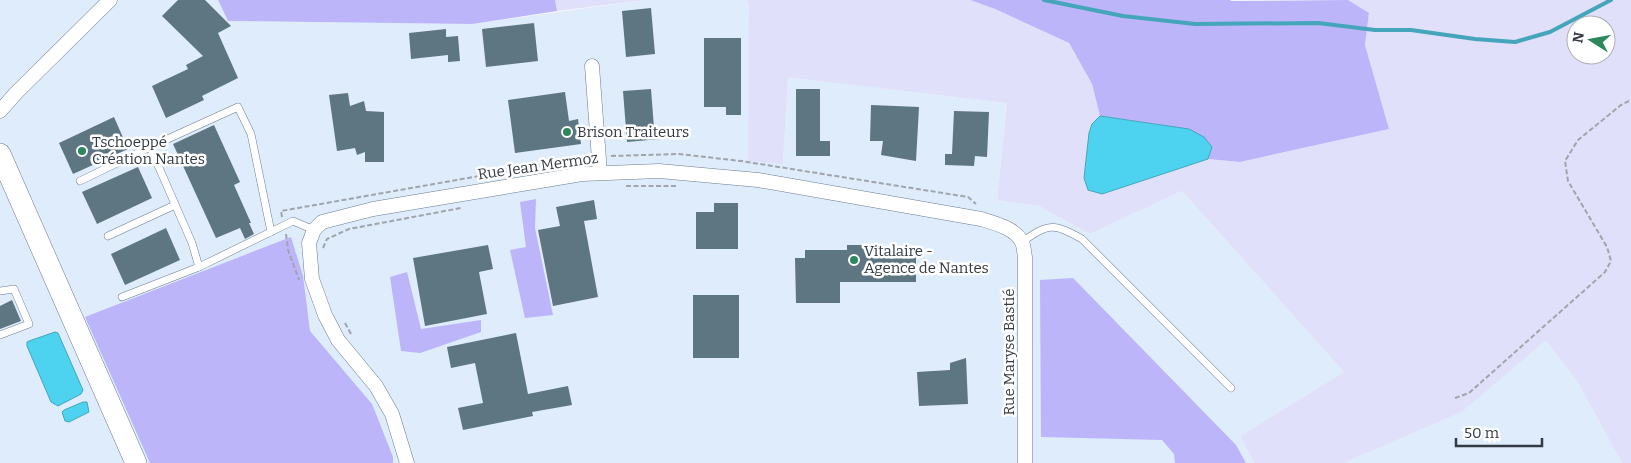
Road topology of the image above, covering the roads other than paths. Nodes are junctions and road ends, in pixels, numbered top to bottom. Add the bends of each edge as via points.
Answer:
1 (110, 0) edge
2 (592, 66) dead end
3 (16, 93) junction
4 (0, 94) edge
5 (0, 112) edge
6 (150, 147) junction
7 (0, 154) edge
8 (600, 173) junction
9 (80, 181) dead end
10 (175, 205) junction
11 (314, 230) junction
12 (271, 232) junction
13 (108, 236) dead end
14 (1022, 242) junction
15 (199, 267) junction
16 (0, 291) edge
17 (122, 297) dead end
18 (0, 335) edge
19 (1231, 388) dead end
20 (136, 463) edge
21 (407, 463) edge
22 (1025, 463) edge

1 - 3 street
2 - 8 street
3 - 4 street
3 - 5 street
6 - 9 lane
6 - 10 lane
6 - 12 lane via 238,108 251,134
7 - 20 main road
8 - 11 street, Rue Jean Mermoz via 514,184 373,209 322,222
8 - 14 street, Rue Jean Mermoz via 659,171 758,180 981,219 1013,232
10 - 13 lane
10 - 15 lane
11 - 12 lane via 293,221
11 - 21 street via 309,243 312,279 325,315 338,340 376,386 392,414
12 - 15 lane
14 - 19 lane via 1047,227 1064,230 1082,239
14 - 22 street, Rue Maryse Bastié via 1025,257
15 - 17 lane
16 - 18 lane via 14,289 29,324

